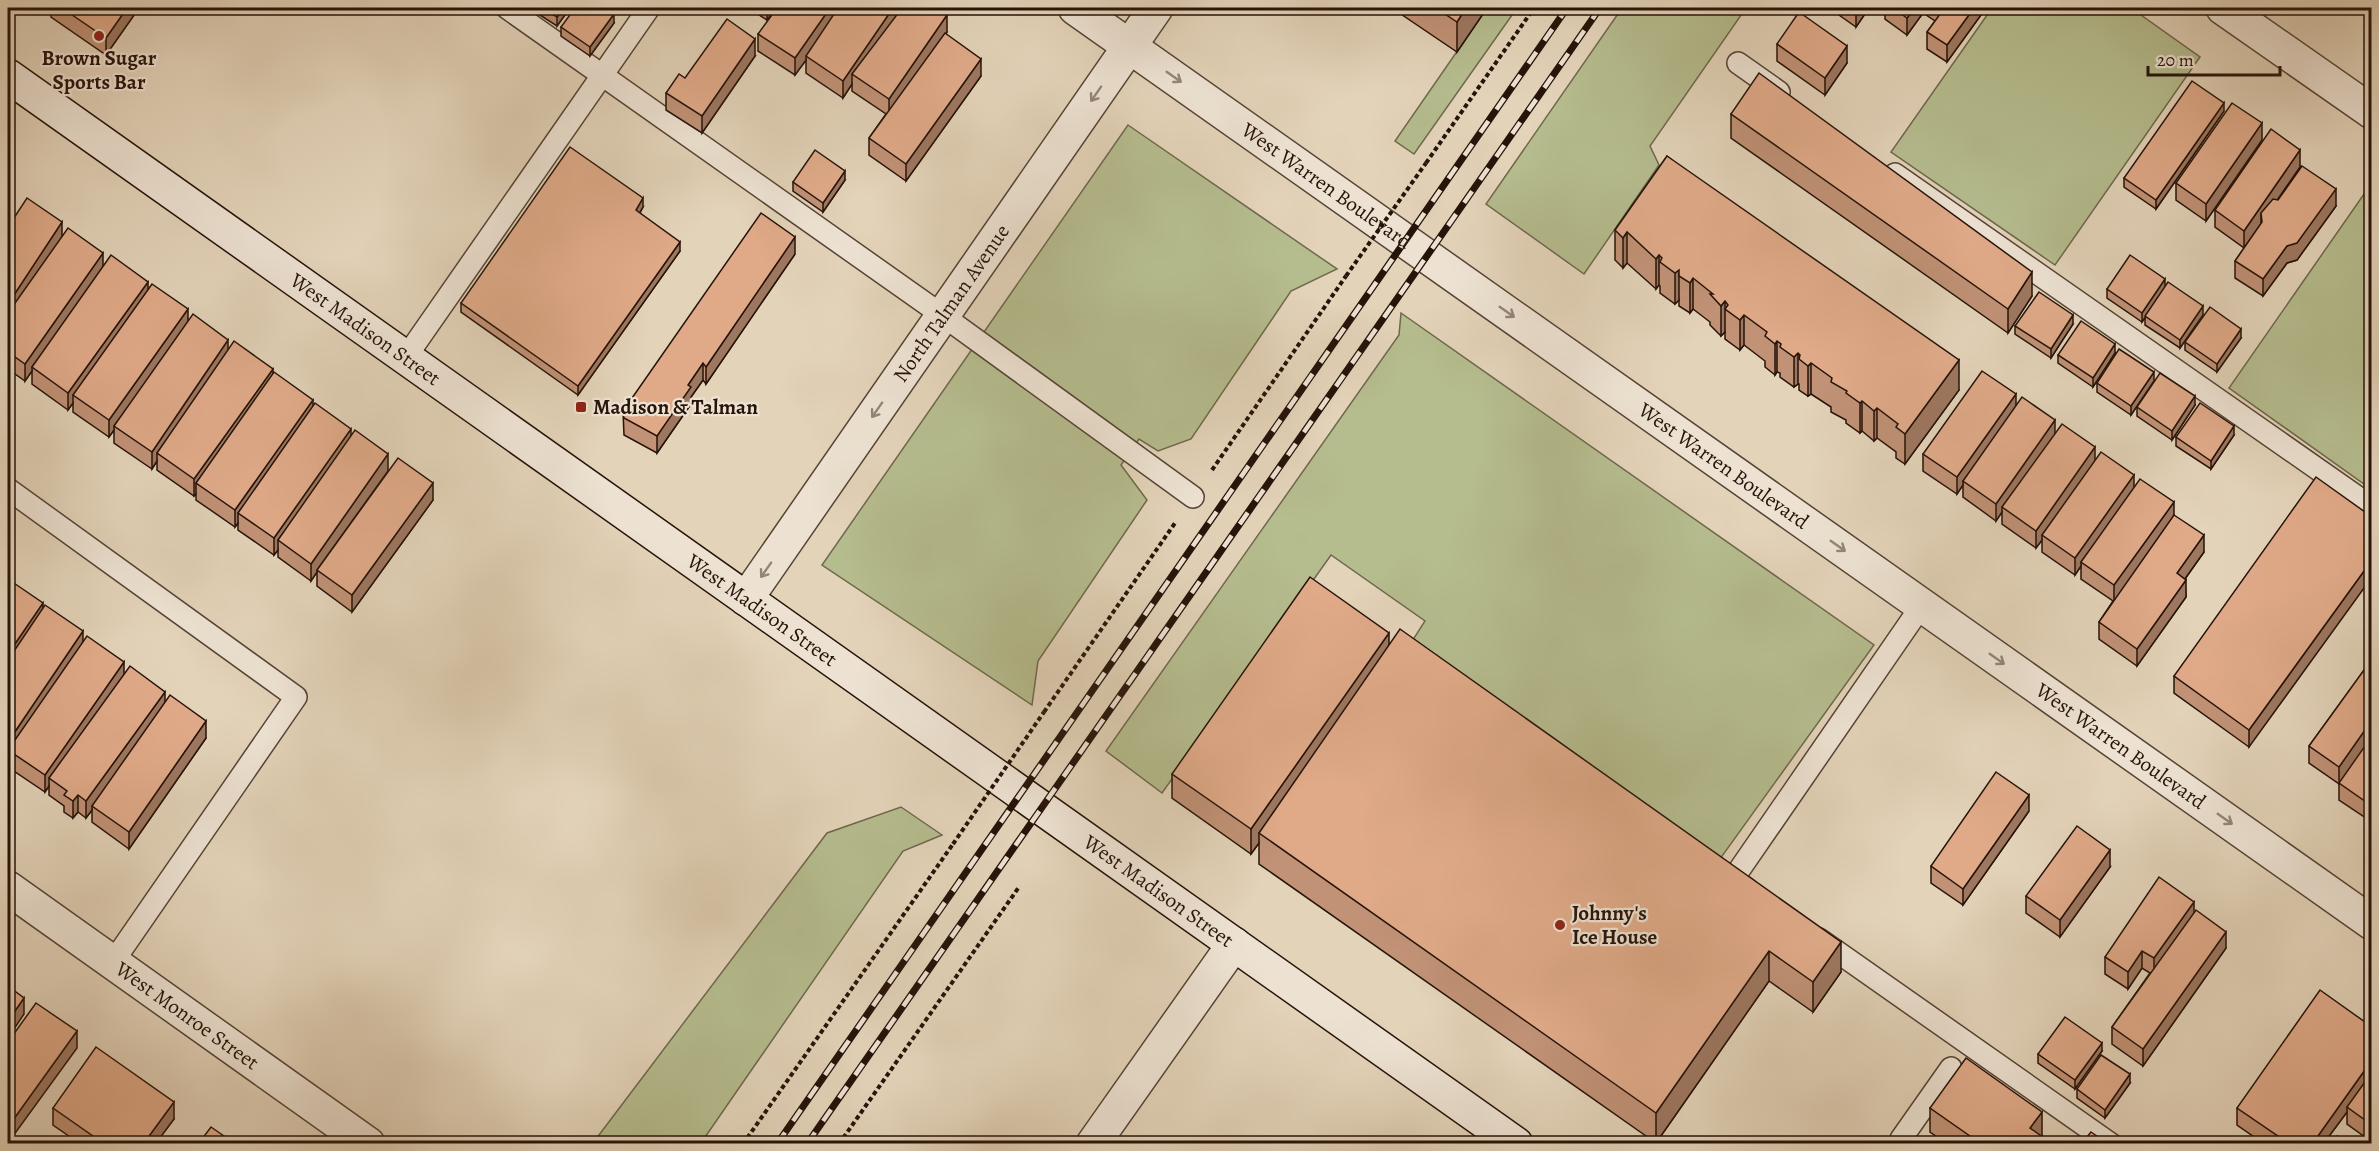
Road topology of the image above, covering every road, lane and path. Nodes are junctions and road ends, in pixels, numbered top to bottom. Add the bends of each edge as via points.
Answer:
1 (507, 8) edge
2 (649, 8) edge
3 (1075, 8) edge
4 (1156, 8) edge
5 (1534, 8) edge
6 (2223, 8) edge
7 (1129, 46) junction
8 (1738, 63) dead end
9 (603, 75) junction
10 (8, 76) edge
11 (1796, 104) edge
12 (2372, 112) edge
13 (1874, 159) edge
14 (1346, 276) dead end
15 (942, 315) junction
16 (406, 357) junction
17 (8, 489) edge
18 (1193, 497) dead end
19 (2372, 507) edge
20 (746, 598) junction
21 (1922, 605) junction
22 (1044, 712) dead end
23 (1019, 887) dead end
24 (8, 888) edge
25 (1763, 900) edge
26 (2372, 923) edge
27 (1802, 927) edge
28 (1233, 944) junction
29 (113, 962) junction
30 (1952, 1068) dead end
31 (368, 1143) edge
32 (744, 1143) edge
33 (839, 1143) edge
34 (1093, 1143) edge
35 (1516, 1143) edge
36 (1907, 1143) edge
37 (2111, 1143) edge

1 - 9 lane
2 - 9 lane
3 - 7 street, West Warren Boulevard
4 - 7 street, North Talman Avenue
5 - 14 path, bridge
6 - 12 street
7 -> 15 street, North Talman Avenue
7 -> 21 street, West Warren Boulevard
8 - 11 lane
9 - 15 lane
9 - 16 lane
10 - 16 street, West Madison Street
13 - 19 lane
15 - 18 lane
15 -> 20 street, North Talman Avenue
16 - 20 street, West Madison Street
17 - 29 lane via 296,697
20 - 28 street, West Madison Street
21 - 25 lane via 1734,879
21 -> 26 street, West Warren Boulevard
22 - 32 path, bridge
23 - 33 path
24 - 29 street, West Monroe Street
27 - 37 lane
28 - 34 street
28 - 35 street, West Madison Street
29 - 31 street, West Monroe Street
30 - 36 lane via 1901,1139

